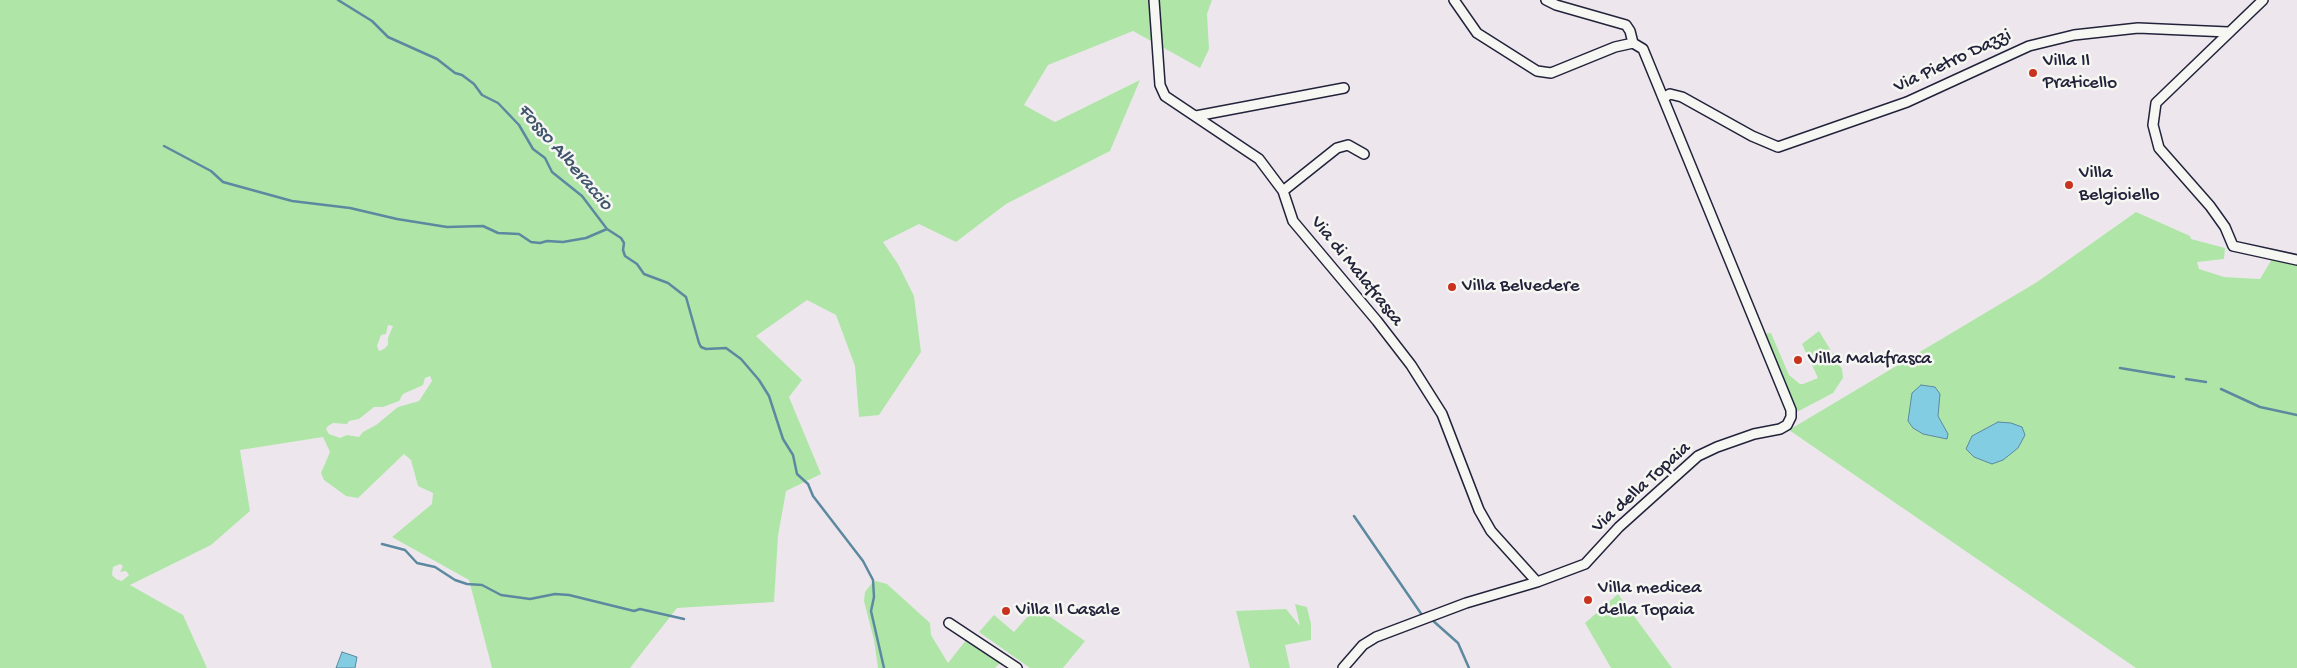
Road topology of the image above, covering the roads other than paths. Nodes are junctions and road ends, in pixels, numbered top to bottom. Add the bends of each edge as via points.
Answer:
1 (1154, 0) edge
2 (1454, 0) edge
3 (1546, 0) edge
4 (2263, 0) edge
5 (2228, 32) junction
6 (1633, 42) junction
7 (1344, 88) dead end
8 (1663, 98) junction
9 (1196, 116) junction
10 (1364, 154) dead end
11 (1283, 191) junction
12 (2297, 260) edge
13 (1537, 582) junction
14 (948, 623) dead end
15 (1017, 668) edge
16 (1343, 668) edge

1 - 9 street, Via di Malafrasca via 1160,85 1165,96
2 - 6 street via 1477,33 1537,71 1551,73
3 - 6 street via 1626,25
4 - 5 street
5 - 8 street, Via Pietro Dazzi via 2138,28 2074,35 2029,46 1907,102 1778,147 1682,97 1670,94
5 - 12 street via 2156,103 2153,124 2159,148 2210,206 2225,227 2233,246
6 - 8 street via 1643,49
7 - 9 street
8 - 13 street, Via della Topaia via 1791,410 1791,417 1780,429 1717,446 1698,456 1619,527 1585,564
9 - 11 street, Via di Malafrasca via 1259,159
10 - 11 street via 1348,145 1337,148
11 - 13 street, Via di Malafrasca via 1293,221 1411,366 1442,414 1479,510 1491,531
13 - 16 street, Via della Topaia via 1466,603 1376,637 1363,645
14 - 15 street

